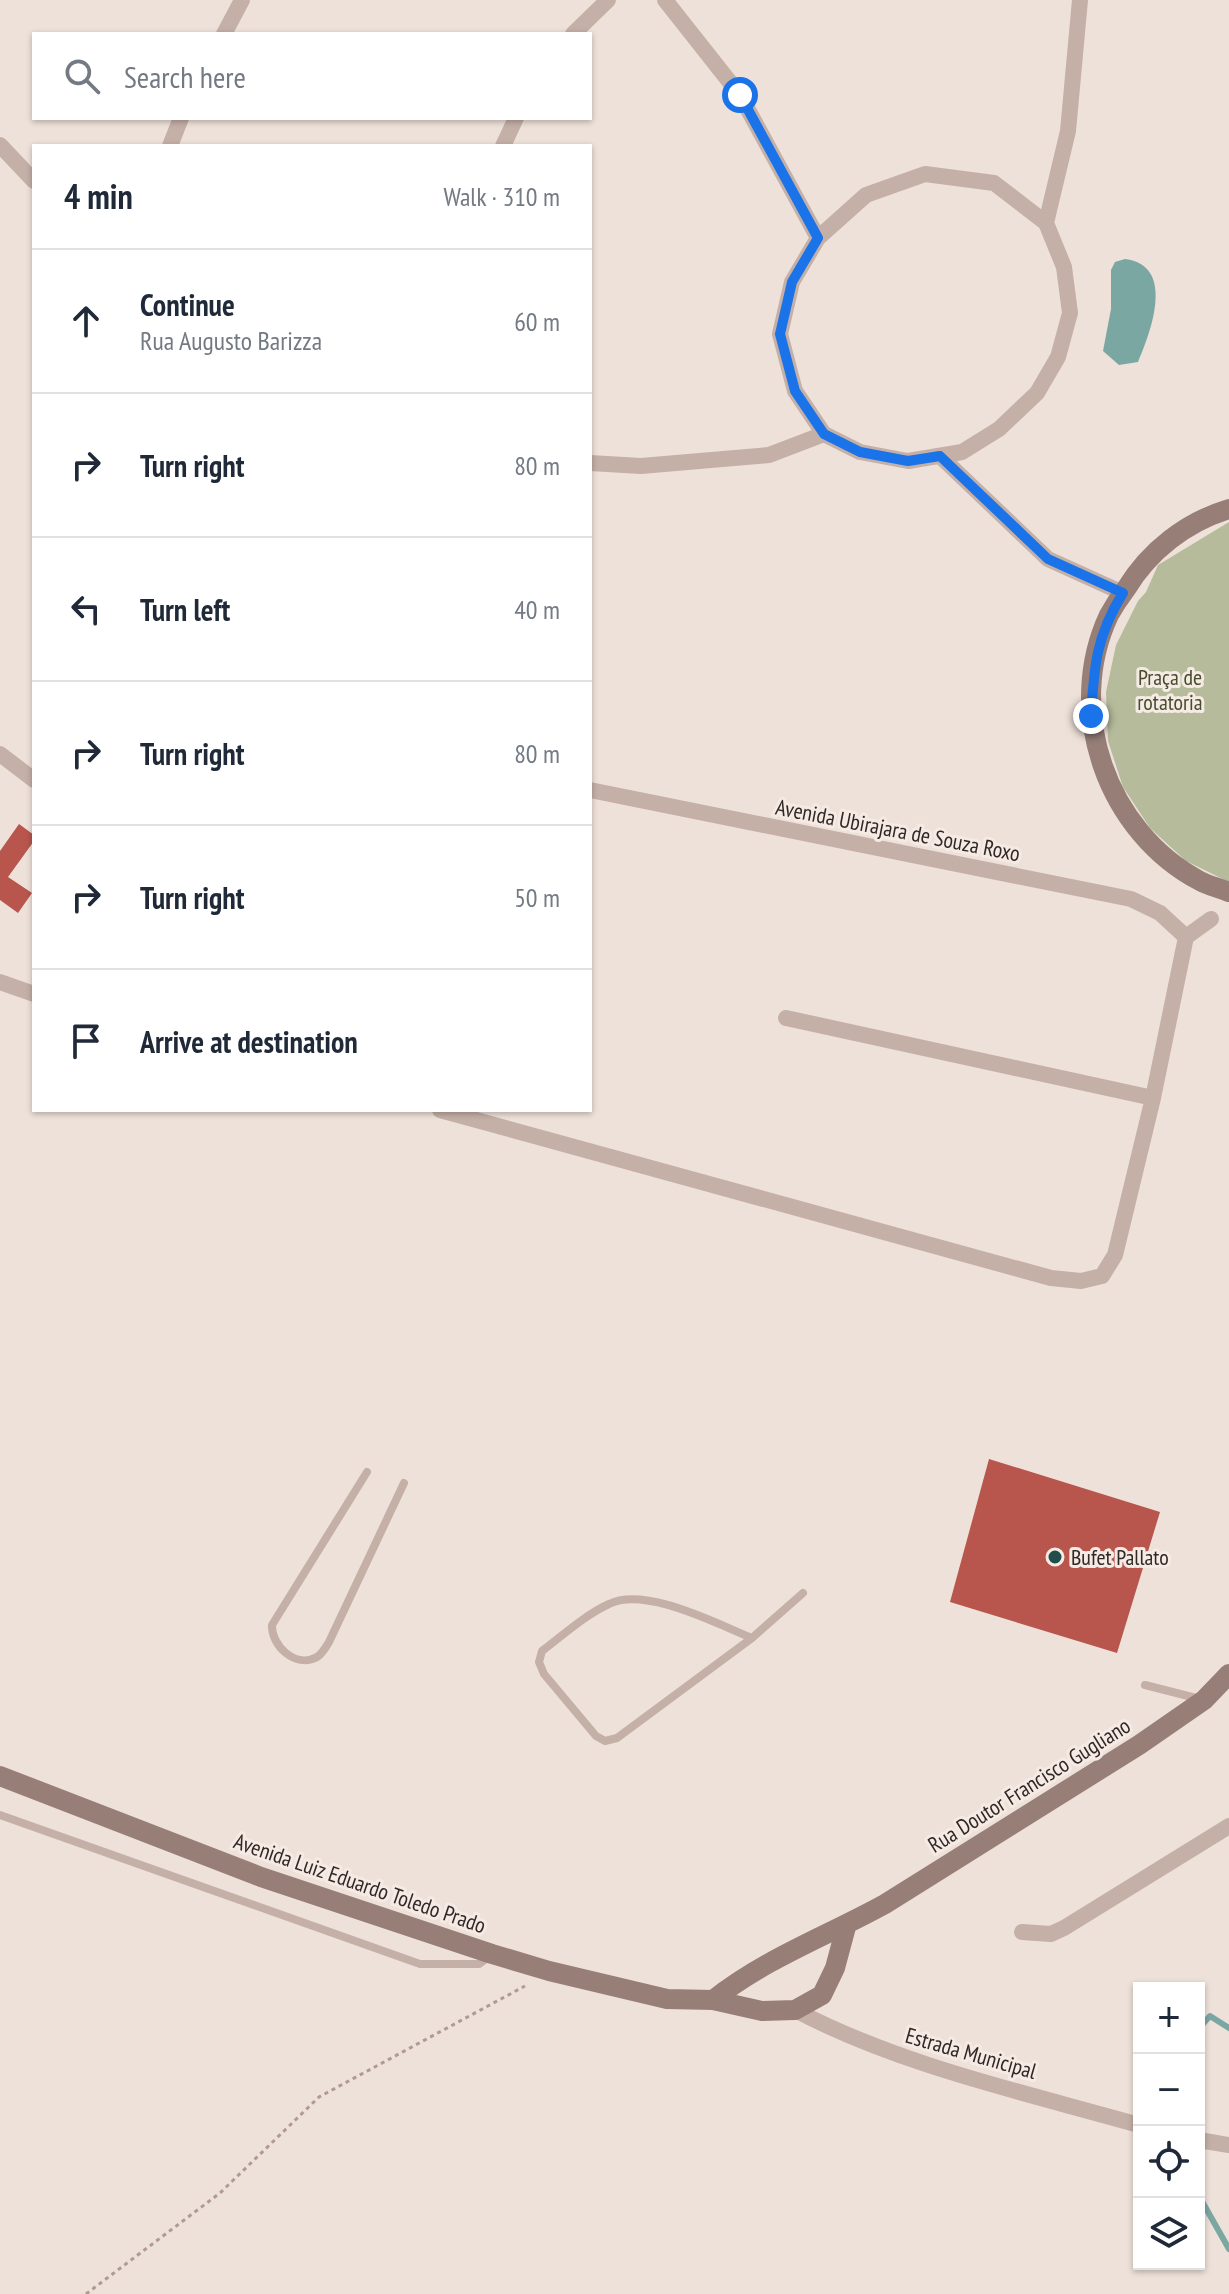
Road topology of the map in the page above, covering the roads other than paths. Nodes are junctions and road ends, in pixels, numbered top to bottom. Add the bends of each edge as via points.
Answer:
1 (242, 0) edge
2 (608, 0) edge
3 (665, 0) edge
4 (1080, 0) edge
5 (225, 32) edge
6 (575, 32) edge
7 (180, 120) edge
8 (515, 120) edge
9 (171, 144) edge
10 (504, 144) edge
11 (0, 145) edge
12 (32, 179) edge
13 (1046, 223) junction
14 (818, 238) junction
15 (824, 434) junction
16 (940, 456) junction
17 (592, 463) edge
18 (1229, 509) edge
19 (1123, 593) junction
20 (0, 754) edge
21 (32, 778) edge
22 (592, 790) edge
23 (1229, 892) edge
24 (1211, 919) dead end
25 (1186, 937) junction
26 (0, 982) edge
27 (32, 993) edge
28 (786, 1018) dead end
29 (1153, 1098) junction
30 (447, 1112) edge
31 (367, 1472) dead end
32 (404, 1483) dead end
33 (803, 1593) dead end
34 (752, 1638) junction
35 (1229, 1674) edge
36 (1145, 1685) dead end
37 (1204, 1700) junction
38 (0, 1776) edge
39 (0, 1815) edge
40 (1229, 1826) edge
41 (846, 1927) junction
42 (1022, 1932) dead end
43 (492, 1954) junction
44 (713, 2000) junction
45 (795, 2010) junction
46 (1133, 2123) edge
47 (1205, 2141) edge
48 (1229, 2145) edge

1 - 5 street
2 - 6 street
3 - 14 street via 740,95
4 - 13 street via 1068,131
7 - 9 street
8 - 10 street
11 - 12 street
13 - 14 street via 994,183 925,174 866,195
13 - 16 street via 1064,267 1070,313 1058,357 1037,393 999,429 962,452
14 - 15 street via 792,282 780,334 795,391
15 - 16 street via 860,452 896,459
15 - 17 street via 769,455 641,466
16 - 19 street via 1048,559
18 - 19 main road via 1166,543
19 - 23 main road via 1109,615 1094,664 1091,716 1101,766 1124,813 1158,852 1201,881
20 - 21 street
22 - 25 street, Avenida Ubirajara de Souza Roxo via 1131,899 1160,913
24 - 25 street
25 - 29 street
26 - 27 street
28 - 29 street
29 - 30 street via 1115,1255 1102,1276 1081,1281 1051,1278
31 - 32 lane via 272,1625 274,1643 295,1658 319,1656 329,1642
33 - 34 lane
34 - 34 lane via 659,1602 630,1598 610,1603 542,1651 539,1662 605,1741 617,1738
35 - 37 main road, Rua Doutor Francisco Gugliano
36 - 37 lane
37 - 41 main road, Rua Doutor Francisco Gugliano
38 - 43 main road, Avenida Luiz Eduardo Toledo Prado via 261,1877
39 - 43 lane via 420,1964 479,1964
40 - 42 street via 1064,1928 1051,1934
41 - 44 main road via 770,1961
41 - 45 main road via 822,1995
43 - 44 main road, Avenida Luiz Eduardo Toledo Prado via 667,1999
44 - 45 main road, Avenida Luiz Eduardo Toledo Prado via 762,2011
45 - 46 street, Estrada Municipal via 897,2055
47 - 48 street

